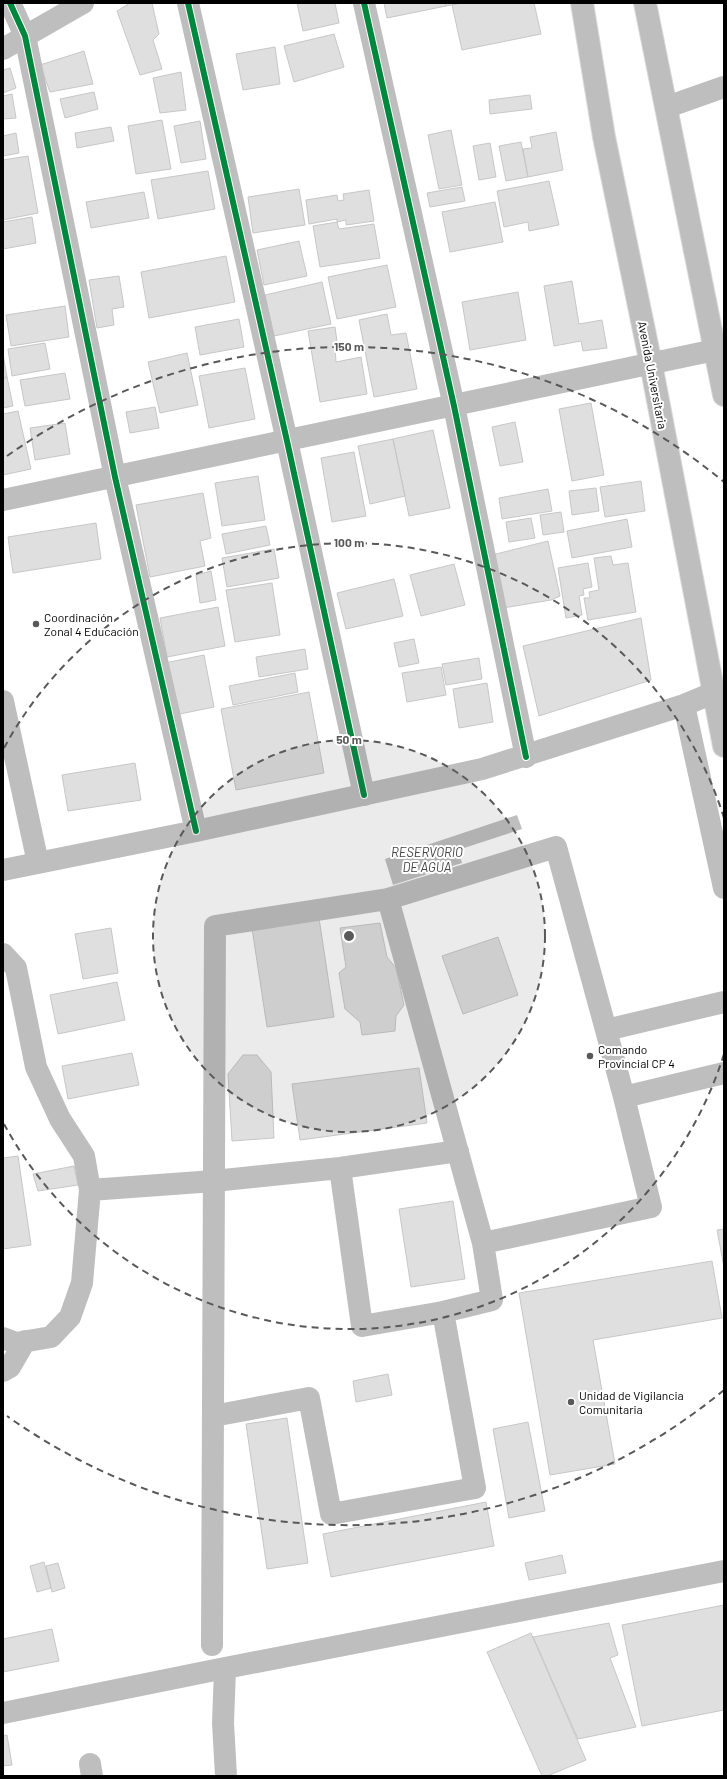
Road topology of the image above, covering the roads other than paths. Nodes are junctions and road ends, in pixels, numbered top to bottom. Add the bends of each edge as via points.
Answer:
1 (10, 3) edge
2 (83, 3) edge
3 (188, 3) edge
4 (364, 3) edge
5 (582, 3) edge
6 (645, 3) edge
7 (24, 36) junction
8 (3, 49) edge
9 (724, 87) edge
10 (666, 107) junction
11 (715, 350) junction
12 (652, 364) junction
13 (724, 396) edge
14 (454, 406) junction
15 (287, 441) junction
16 (115, 477) junction
17 (3, 500) edge
18 (713, 693) junction
19 (3, 701) edge
20 (684, 705) junction
21 (724, 746) edge
22 (526, 757) junction
23 (364, 795) junction
24 (196, 830) junction
25 (38, 863) junction
26 (3, 870) edge
27 (724, 888) edge
28 (388, 899) junction
29 (3, 954) edge
30 (724, 1002) edge
31 (606, 1030) junction
32 (724, 1073) edge
33 (624, 1097) junction
34 (458, 1151) junction
35 (340, 1168) junction
36 (214, 1181) junction
37 (90, 1190) junction
38 (483, 1243) junction
39 (443, 1312) junction
40 (3, 1338) edge
41 (25, 1341) junction
42 (5, 1371) edge
43 (213, 1416) junction
44 (724, 1571) edge
45 (212, 1645) dead end
46 (218, 1670) junction
47 (3, 1713) edge
48 (226, 1776) edge

1 - 7 street
2 - 7 street
3 - 15 street
4 - 14 street
5 - 12 street, Avenida Universitaria via 604,138
6 - 10 street
7 - 8 street
7 - 16 street
9 - 10 street
10 - 11 street
11 - 12 street
11 - 13 street
12 - 14 street
12 - 18 street, Avenida Universitaria
14 - 15 street
14 - 22 street
15 - 16 street
15 - 23 street
16 - 17 street
16 - 24 street
18 - 20 street
18 - 21 street, Avenida Universitaria
19 - 25 street
20 - 22 street
20 - 27 street
22 - 23 street
23 - 24 street
24 - 25 street
25 - 26 street
28 - 31 street via 556,847
28 - 34 street
28 - 36 street via 215,926
29 - 37 street via 16,968 36,1066 60,1119 84,1156
30 - 31 street
31 - 33 street
32 - 33 street
33 - 38 street via 651,1207
34 - 35 street
34 - 38 street
35 - 36 street
35 - 39 street via 362,1326
36 - 37 street
36 - 43 street
37 - 41 street via 82,1283 70,1316 52,1337
38 - 39 street via 492,1300
39 - 43 street via 475,1488 331,1514 309,1398
40 - 41 street via 16,1343
41 - 42 street
43 - 45 street
44 - 46 street
46 - 47 street
46 - 48 street

